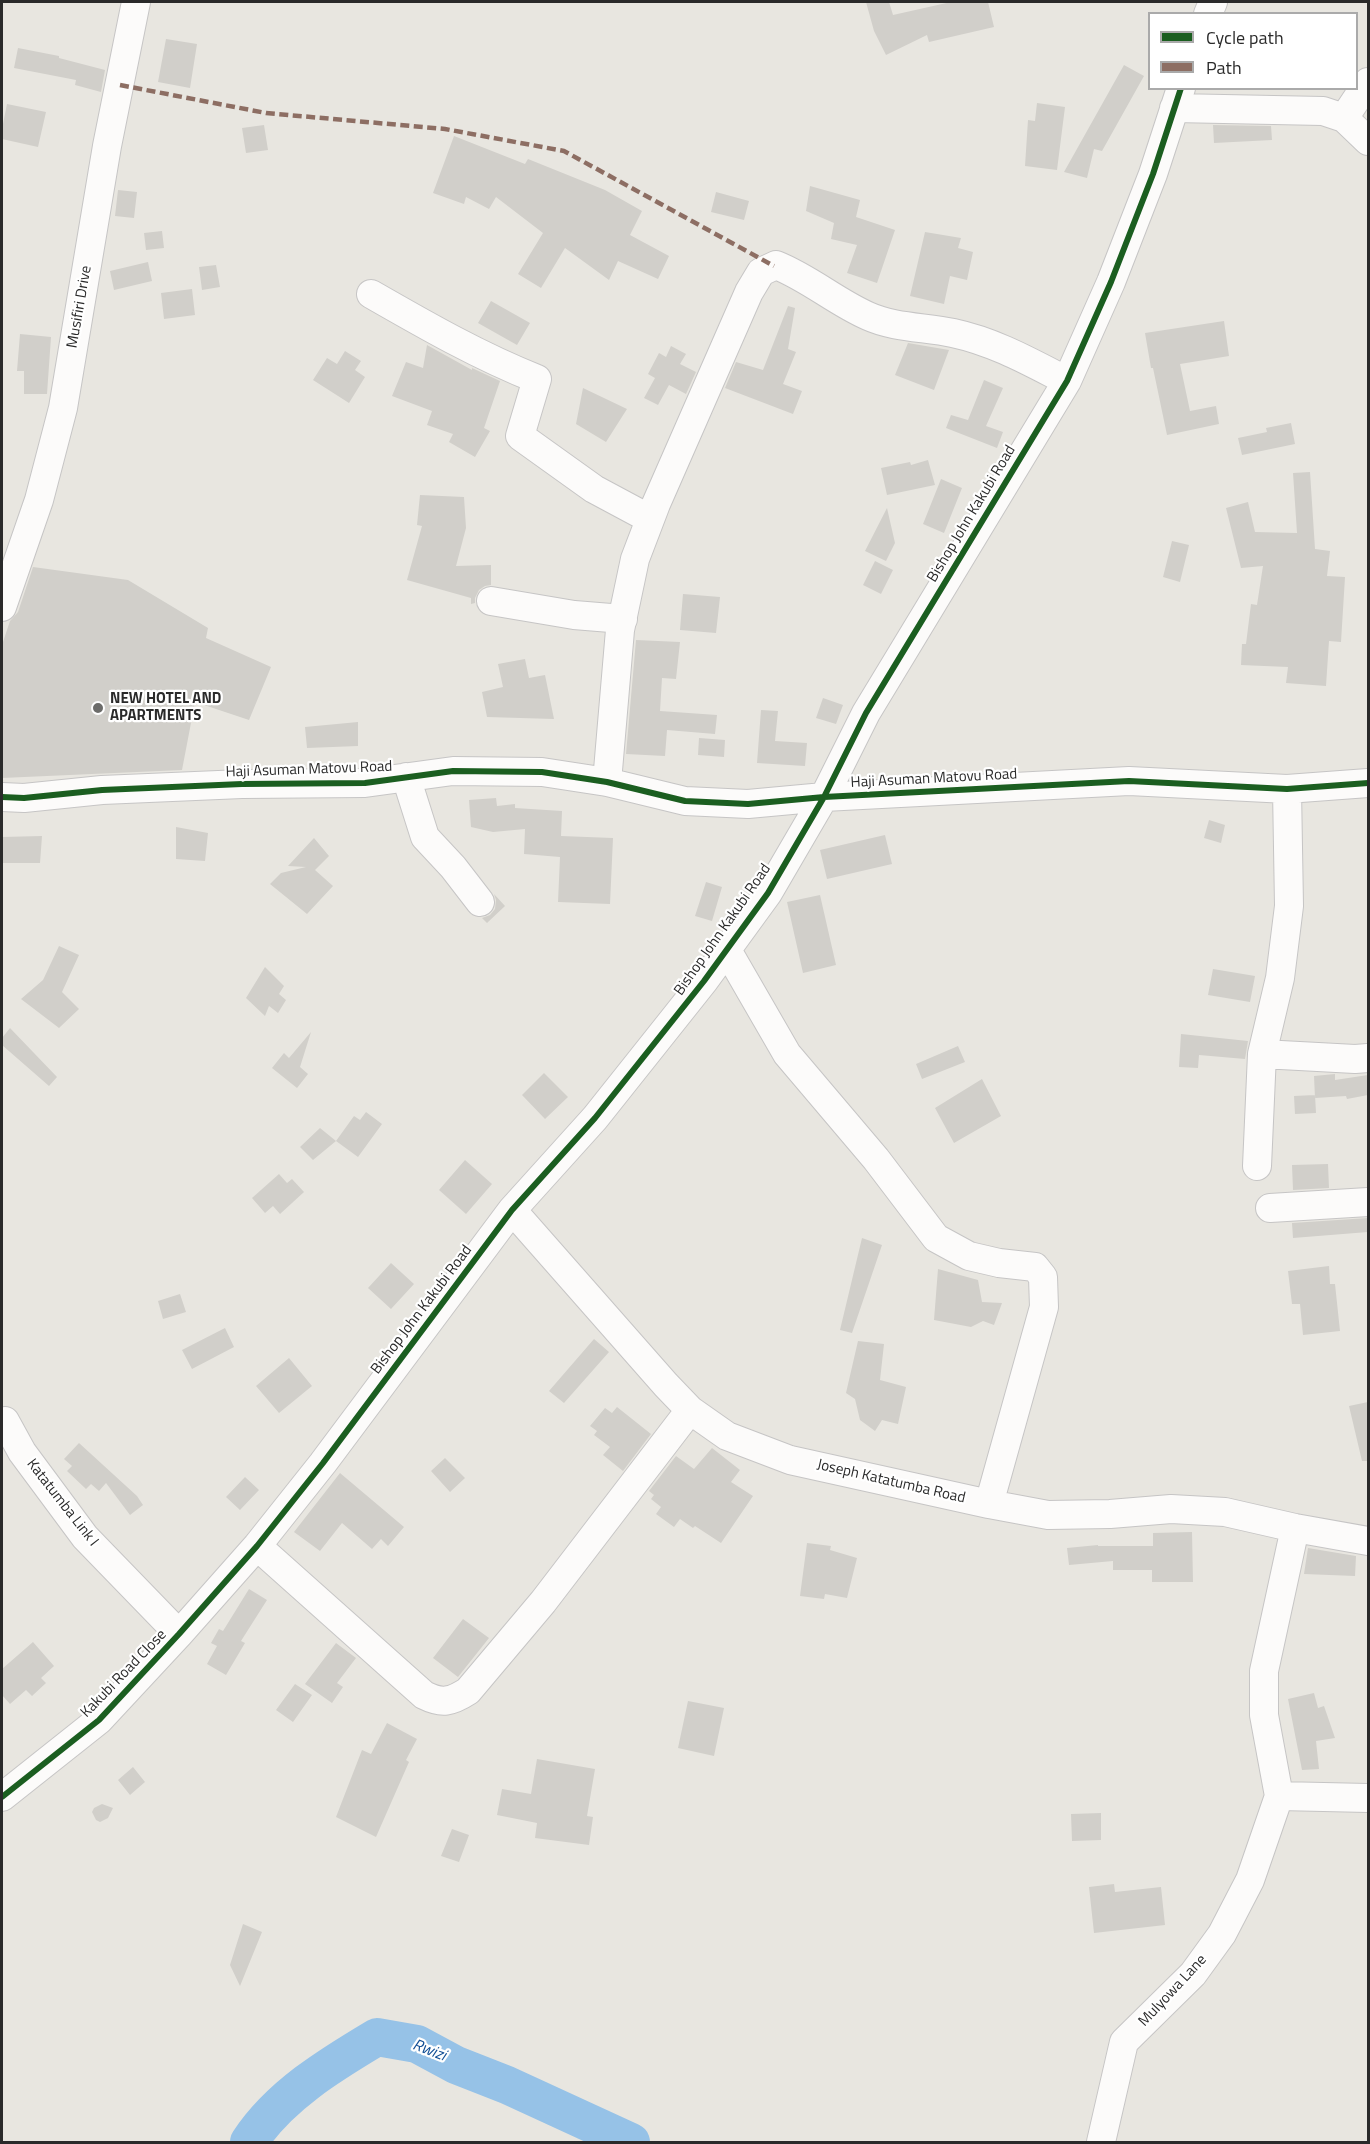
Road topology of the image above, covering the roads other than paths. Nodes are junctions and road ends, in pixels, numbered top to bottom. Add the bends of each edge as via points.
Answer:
1 (136, 2) edge
2 (1368, 82) edge
3 (1177, 98) edge
4 (1344, 118) junction
5 (1368, 141) edge
6 (371, 294) dead end
7 (1067, 381) junction
8 (650, 519) junction
9 (491, 602) dead end
10 (2, 607) edge
11 (623, 619) junction
12 (406, 777) junction
13 (607, 782) junction
14 (1368, 783) edge
15 (1287, 789) junction
16 (2, 797) edge
17 (824, 797) junction
18 (480, 902) dead end
19 (727, 950) junction
20 (1262, 1054) junction
21 (1368, 1058) edge
22 (1257, 1166) dead end
23 (1368, 1202) edge
24 (1270, 1208) dead end
25 (512, 1210) junction
26 (690, 1410) junction
27 (3, 1416) edge
28 (989, 1504) junction
29 (1295, 1528) junction
30 (1368, 1541) edge
31 (256, 1546) junction
32 (179, 1634) junction
33 (1279, 1796) junction
34 (2, 1797) edge
35 (1368, 1798) edge
36 (1101, 2142) edge

1 - 10 street, Musifiri Drive via 107,146 63,408 39,500
2 - 4 street
3 - 4 street via 1323,111
3 - 7 street, Bishop John Kakubi Road via 1153,174
4 - 5 street
6 - 8 street via 537,380 520,436 594,489
7 - 8 street via 1002,347 954,333 869,317 776,265 761,272 749,292
7 - 17 street, Bishop John Kakubi Road via 866,713
8 - 11 street via 635,559
9 - 11 street
11 - 13 street
12 - 13 street, Haji Asuman Matovu Road via 453,771 542,772
12 - 16 street, Haji Asuman Matovu Road via 365,783 102,790
12 - 18 street via 425,837
13 - 17 street, Haji Asuman Matovu Road via 685,801 748,804
14 - 15 street, Haji Asuman Matovu Road
15 - 17 street, Haji Asuman Matovu Road via 1129,781
15 - 20 street via 1289,906 1280,978
17 - 19 street, Bishop John Kakubi Road via 768,893
19 - 25 street, Bishop John Kakubi Road via 595,1118
19 - 28 street via 788,1054 936,1238 969,1256 1035,1267 1043,1277 1044,1307
20 - 21 street
20 - 22 street
23 - 24 street
25 - 26 street, Joseph Katatumba Road
25 - 31 street, Bishop John Kakubi Road
26 - 28 street, Joseph Katatumba Road via 727,1436 790,1460
26 - 31 street via 543,1602 468,1691 454,1700 436,1701 424,1695
27 - 32 street, Katatumba Link I via 21,1452 85,1537
28 - 29 street, Joseph Katatumba Road via 1048,1515 1171,1509 1225,1512
29 - 30 street, Joseph Katatumba Road
29 - 33 street, Mulyowa Lane via 1264,1671 1264,1715
31 - 32 street, Bishop John Kakubi Road
32 - 34 street, Kakubi Road Close via 99,1720
33 - 35 street
33 - 36 street, Mulyowa Lane via 1251,1880 1222,1934 1192,1974 1124,2042

